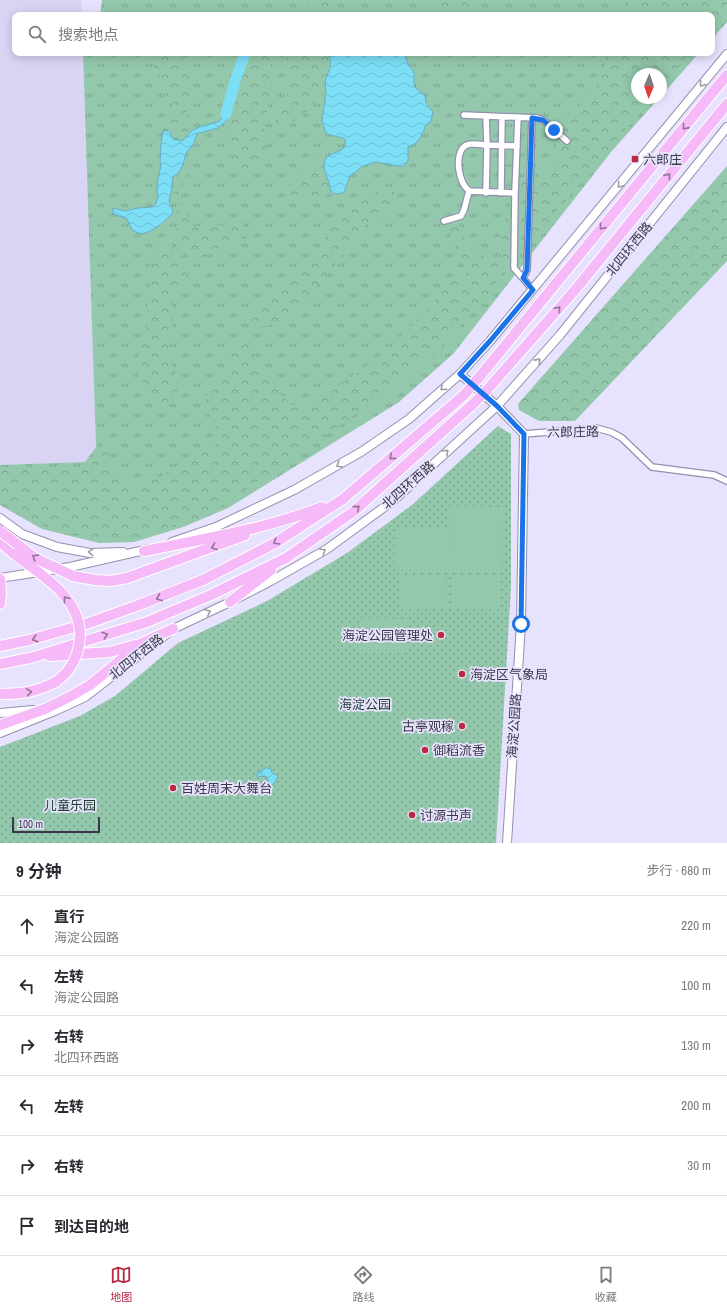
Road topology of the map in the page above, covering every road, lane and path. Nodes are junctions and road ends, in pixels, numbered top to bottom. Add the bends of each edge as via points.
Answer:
1 (727, 54) edge
2 (727, 75) edge
3 (727, 104) edge
4 (464, 115) dead end
5 (486, 116) junction
6 (502, 117) junction
7 (518, 117) junction
8 (532, 118) junction
9 (727, 127) edge
10 (567, 141) dead end
11 (487, 145) junction
12 (502, 145) junction
13 (517, 146) junction
14 (469, 191) junction
15 (486, 192) junction
16 (501, 193) junction
17 (515, 193) junction
18 (444, 222) dead end
19 (523, 278) junction
20 (533, 290) junction
21 (460, 374) junction
22 (497, 406) junction
23 (524, 434) junction
24 (727, 481) edge
25 (343, 499) junction
26 (0, 518) edge
27 (290, 519) junction
28 (0, 531) edge
29 (0, 542) edge
30 (144, 551) junction
31 (286, 558) junction
32 (0, 578) edge
33 (0, 602) edge
34 (230, 602) junction
35 (173, 628) junction
36 (142, 643) junction
37 (0, 646) edge
38 (34, 657) junction
39 (0, 664) edge
40 (0, 694) edge
41 (45, 709) junction
42 (0, 713) edge
43 (0, 725) edge
44 (0, 733) edge
45 (507, 843) edge

1 -> 20 street
2 -> 25 highway, bridge via 464,395
31 -> 3 highway, 北四环西路, bridge via 353,512 486,391 575,290
4 - 5 street
5 - 6 street
5 - 11 street
6 - 7 street
6 - 12 street
7 - 8 street
7 - 13 street
8 - 10 street via 543,120
8 - 19 street via 527,270
22 -> 9 street, 北四环西路 via 560,335
11 - 12 street
11 - 14 street via 468,144 461,150 460,178 465,189
11 - 15 street
12 - 13 street
12 - 16 street
13 - 17 street
14 - 15 street
14 - 18 street via 461,216
15 - 16 street
16 - 17 street
17 - 19 street via 514,268
19 - 20 street
20 - 21 street
21 - 22 street
21 -> 30 street via 409,419 361,452 294,490 216,527
22 - 23 street
34 -> 22 street, 北四环西路 via 327,549 388,504
23 - 24 street, 六郎庄路 via 596,428 622,438 652,467 714,475
23 - 45 street, 海淀公园路 via 521,624
25 - 27 highway
25 -> 37 highway via 275,543 203,580 86,624
30 -> 26 street via 90,553 57,547 22,534
27 -> 28 highway, bridge via 127,578 111,581 73,576 35,558
27 - 30 highway
40 -> 29 highway, bridge via 40,690 56,682 69,669 77,656 80,643 80,626 67,599 54,585
30 - 32 street via 70,567
31 - 34 highway
38 -> 31 highway, 北四环西路 via 147,622 211,595
32 - 33 highway
35 -> 34 street, 北四环西路
35 - 36 highway
35 - 44 street, 北四环西路 via 85,697
36 - 38 highway via 110,652
36 - 41 highway via 90,685
38 - 39 highway, 北四环西路
41 - 42 street
41 - 43 highway

